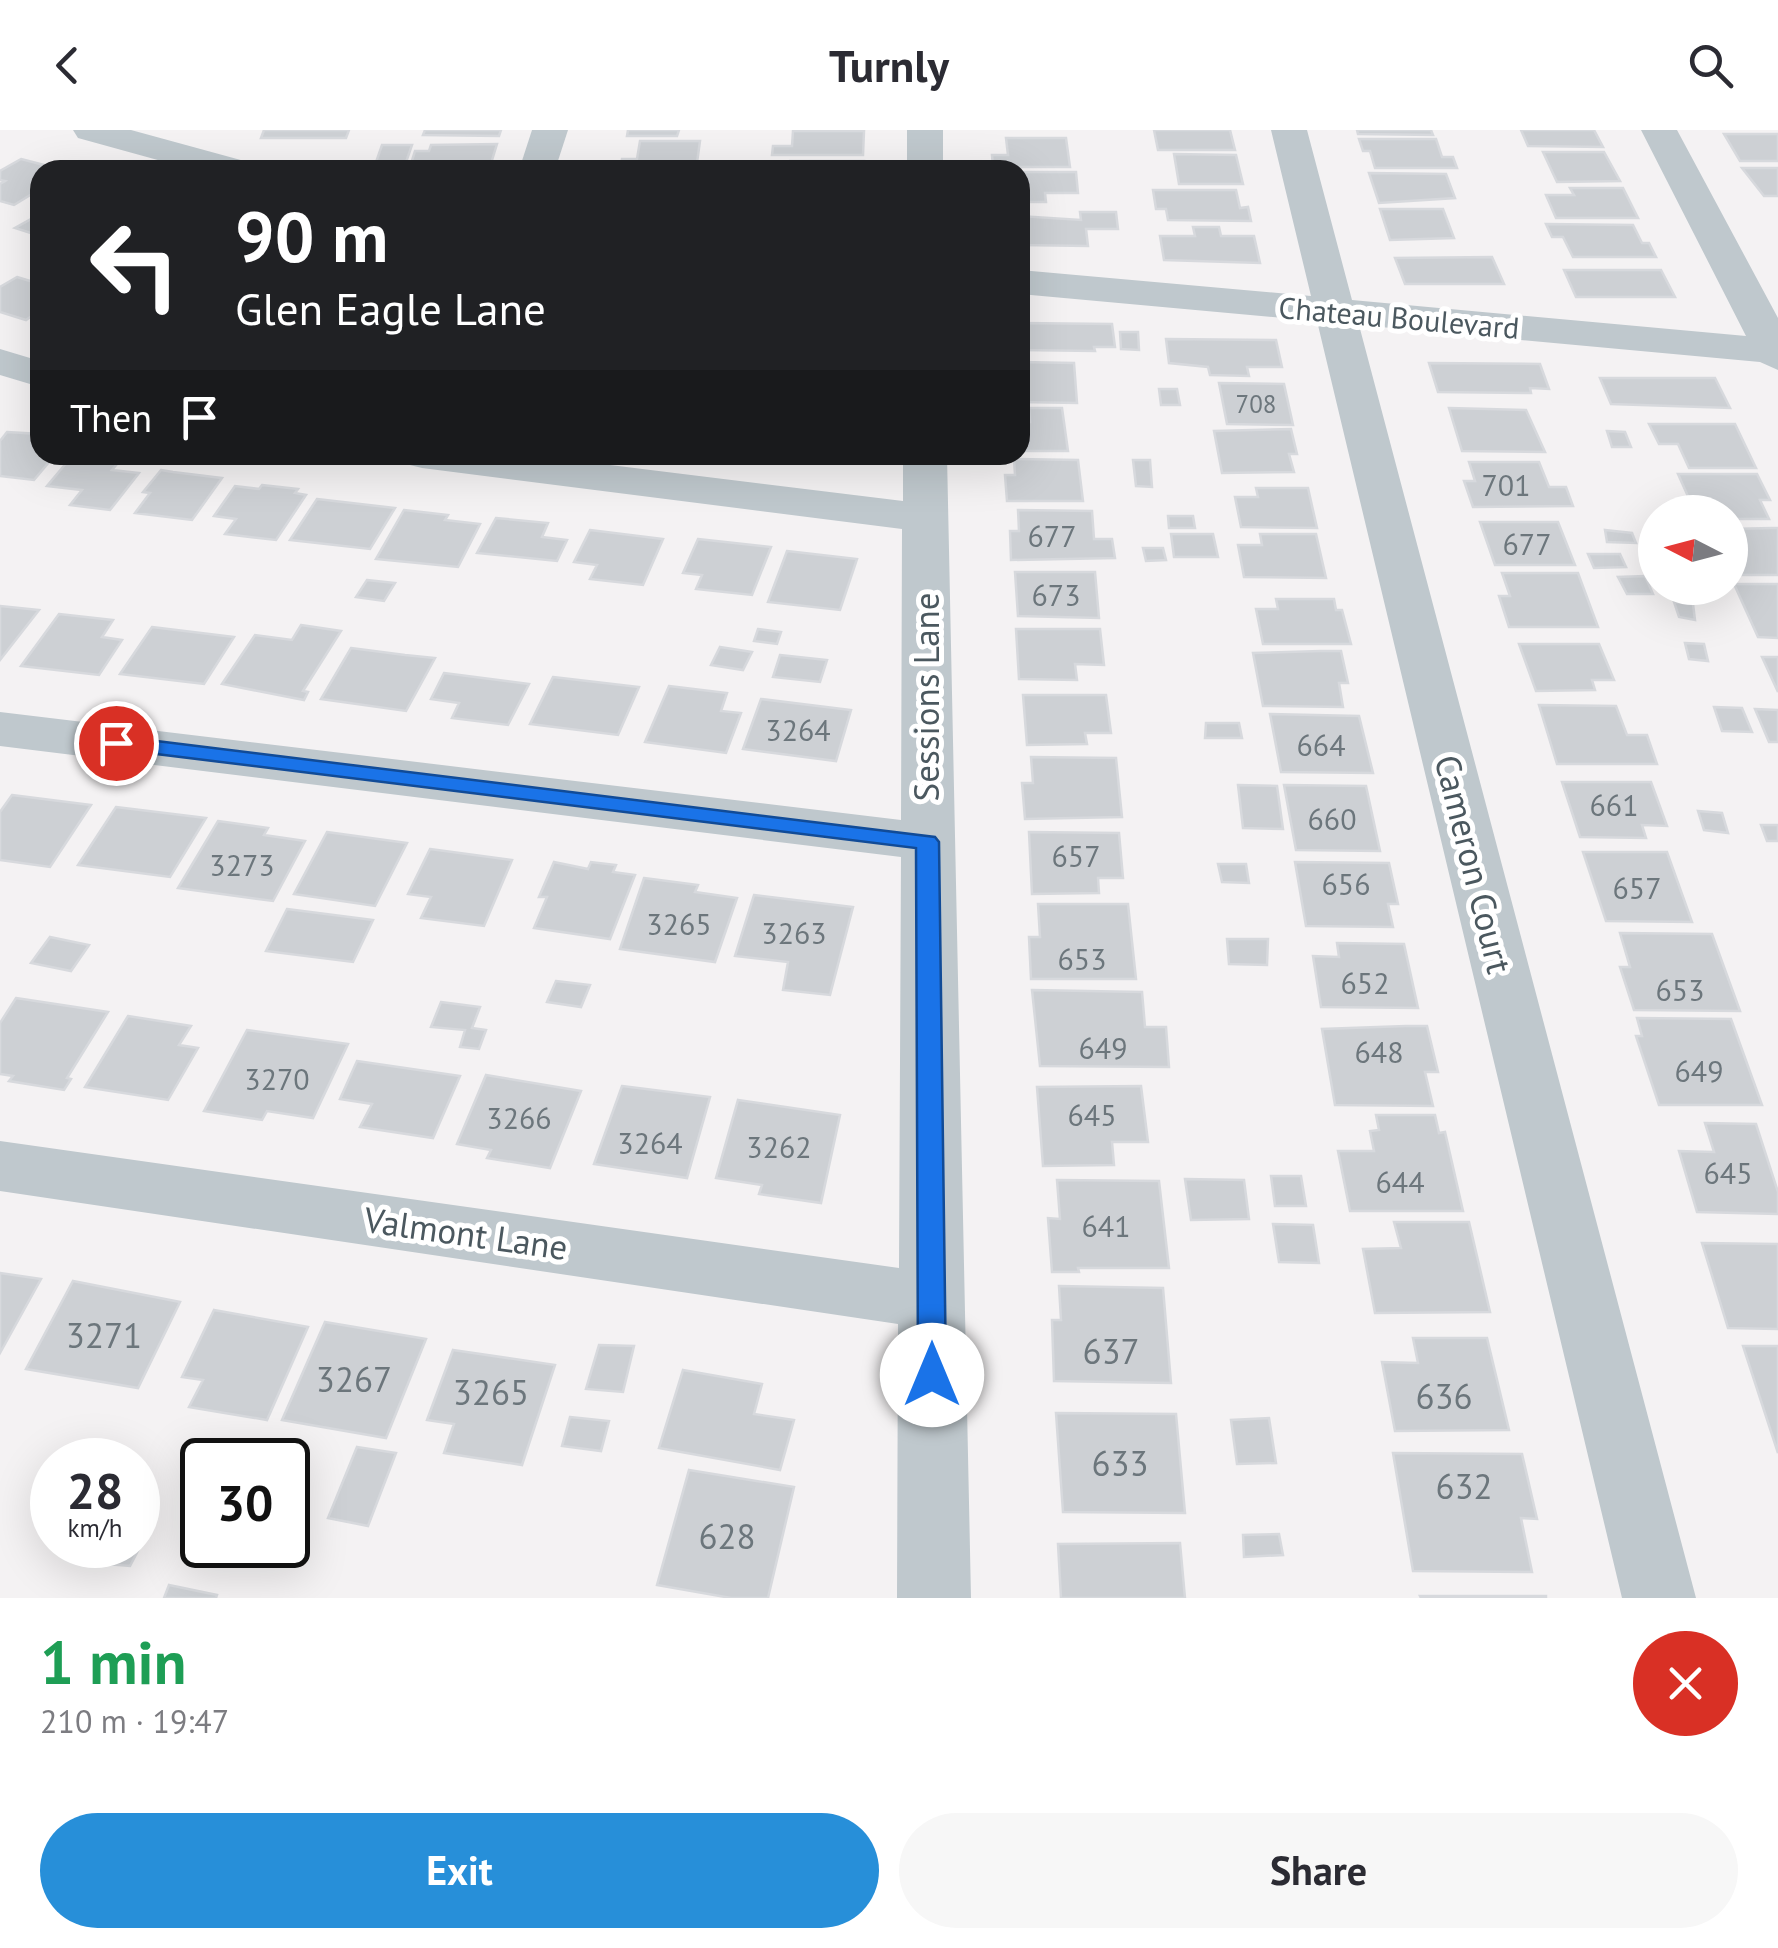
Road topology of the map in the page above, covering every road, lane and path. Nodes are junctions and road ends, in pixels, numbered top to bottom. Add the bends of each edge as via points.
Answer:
1 (90, 130) edge
2 (550, 130) edge
3 (925, 130) edge
4 (1289, 130) edge
5 (1660, 130) edge
6 (184, 141) edge
7 (217, 160) edge
8 (540, 160) edge
9 (925, 160) edge
10 (1030, 283) edge
11 (1334, 311) junction
12 (1777, 353) edge
13 (0, 362) edge
14 (30, 371) edge
15 (502, 465) edge
16 (925, 465) edge
17 (925, 518) junction
18 (0, 729) edge
19 (927, 842) junction
20 (0, 1166) edge
21 (932, 1301) junction
22 (934, 1598) edge
23 (1660, 1598) edge

1 - 6 street
2 - 8 street
3 - 9 street
4 - 11 street, Cameron Court
5 - 12 street
6 - 7 street
10 - 11 street, Chateau Boulevard
11 - 12 street, Chateau Boulevard
11 - 23 street, Cameron Court
13 - 14 street
15 - 17 street
16 - 17 street, Sessions Lane
17 - 19 street, Sessions Lane
18 - 19 street
19 - 21 street, Sessions Lane
20 - 21 street, Valmont Lane
21 - 22 street, Sessions Lane

